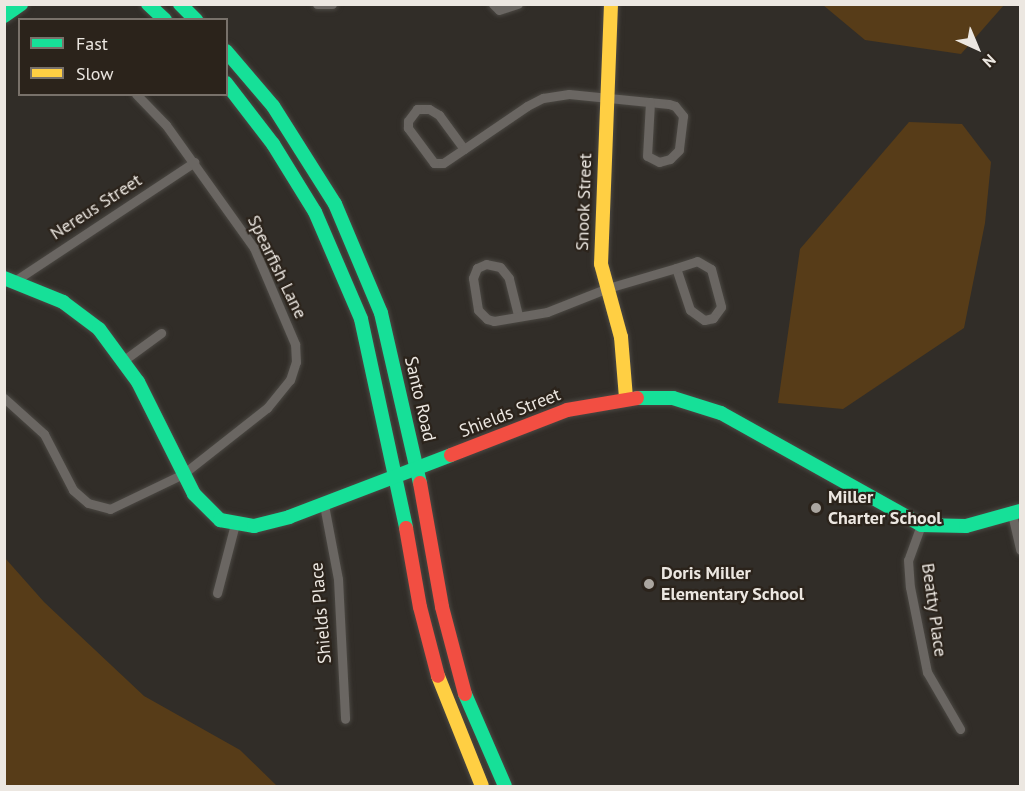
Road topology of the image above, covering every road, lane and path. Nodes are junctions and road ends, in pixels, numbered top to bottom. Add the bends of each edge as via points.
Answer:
1 (21, 4) edge
2 (148, 4) edge
3 (180, 4) edge
4 (317, 4) edge
5 (332, 4) edge
6 (493, 4) edge
7 (518, 4) edge
8 (611, 4) edge
9 (4, 16) edge
10 (163, 18) edge
11 (194, 18) edge
12 (228, 54) edge
13 (228, 86) edge
14 (138, 96) edge
15 (608, 97) junction
16 (650, 102) junction
17 (464, 149) junction
18 (194, 162) junction
19 (676, 268) junction
20 (10, 279) edge
21 (608, 288) junction
22 (518, 315) junction
23 (161, 333) dead end
24 (124, 360) junction
25 (4, 398) edge
26 (626, 398) junction
27 (416, 468) junction
28 (183, 474) junction
29 (397, 476) junction
30 (324, 504) junction
31 (1016, 513) edge
32 (235, 524) junction
33 (921, 525) junction
34 (1020, 550) edge
35 (217, 593) dead end
36 (345, 719) dead end
37 (960, 729) dead end
38 (482, 786) edge
39 (505, 786) edge

1 - 9 main road
2 - 10 main road
3 - 11 main road
4 - 5 street
6 - 7 street via 499,10
8 - 15 main road, Snook Street
12 - 27 main road, Santo Road via 294,136 335,204 357,252 381,313
13 - 29 main road via 273,144 333,249 361,318
14 - 18 street, Spearfish Lane
15 - 16 street
15 - 17 street via 569,94 543,98
15 - 21 main road, Snook Street via 600,240
16 - 16 street via 647,156 659,162 670,159 679,150 683,116 669,104
17 - 17 street via 439,115 429,109 412,112 408,128 434,163 443,163
18 - 20 street, Nereus Street
18 - 28 street, Spearfish Lane via 254,248 285,315 295,344 296,362 280,396
19 - 19 street via 690,310 704,320 713,318 721,307 711,269 697,261
19 - 21 street
20 - 24 main road, Shields Street via 63,302 99,329
21 - 22 street via 562,308
21 - 26 main road, Snook Street via 621,337
22 - 22 street via 509,278 500,267 486,264 477,268 473,279 478,310 487,320 494,321
23 - 24 street
24 - 28 main road, Shields Street
25 - 28 street, Spearfish Lane via 44,434 73,490 88,503 110,509 119,507
26 - 27 main road, Shields Street via 567,410
26 - 33 main road, Shields Street via 673,398 721,413
27 - 29 main road, Shields Street
27 - 39 main road, Santo Road via 442,607 463,688
28 - 32 main road, Shields Street via 204,507 220,520
29 - 30 main road, Shields Street
29 - 38 main road via 420,607 444,699
30 - 32 main road, Shields Street via 274,522
30 - 36 street, Shields Place via 338,579
31 - 33 main road, Shields Street via 966,526
31 - 34 street
32 - 35 street
33 - 37 street, Beatty Place via 908,560 912,597 927,672

